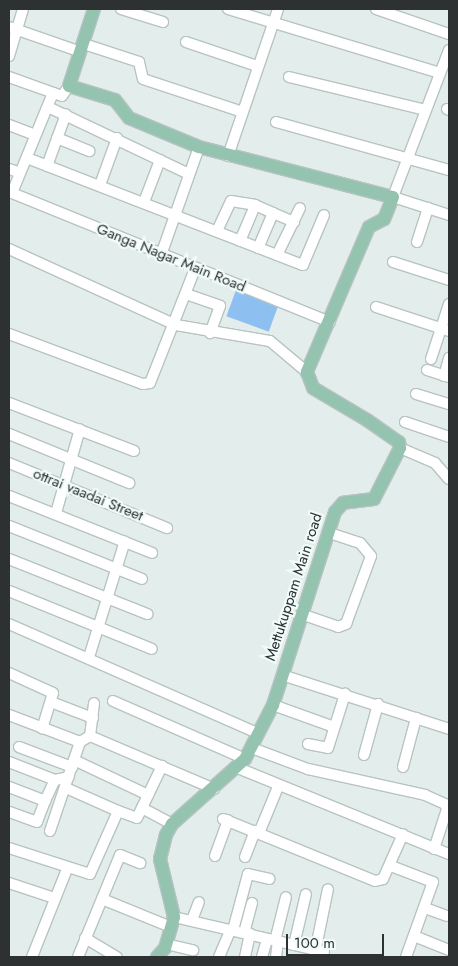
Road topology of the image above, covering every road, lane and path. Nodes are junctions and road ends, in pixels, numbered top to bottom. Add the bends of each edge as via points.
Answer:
1 (23, 9) edge
2 (92, 9) edge
3 (121, 9) edge
4 (228, 9) edge
5 (278, 9) edge
6 (376, 9) edge
7 (163, 22) dead end
8 (272, 24) junction
9 (13, 29) edge
10 (449, 34) edge
11 (186, 42) dead end
12 (82, 48) junction
13 (9, 56) edge
14 (448, 57) edge
15 (257, 66) junction
16 (440, 73) junction
17 (289, 76) dead end
18 (9, 77) edge
19 (69, 86) junction
20 (53, 93) junction
21 (48, 107) junction
22 (425, 110) junction
23 (243, 112) junction
24 (66, 114) junction
25 (276, 122) dead end
26 (9, 125) edge
27 (35, 135) junction
28 (57, 138) junction
29 (117, 138) junction
30 (199, 147) junction
31 (90, 151) dead end
32 (228, 156) junction
33 (26, 158) junction
34 (405, 158) junction
35 (160, 160) junction
36 (48, 166) junction
37 (14, 170) edge
38 (449, 170) edge
39 (189, 174) junction
40 (100, 185) junction
41 (393, 197) junction
42 (144, 202) junction
43 (254, 205) junction
44 (300, 208) dead end
45 (428, 208) junction
46 (273, 213) junction
47 (174, 214) junction
48 (324, 215) dead end
49 (449, 215) edge
50 (294, 222) junction
51 (217, 231) junction
52 (240, 240) junction
53 (417, 242) dead end
54 (258, 248) junction
55 (9, 249) edge
56 (161, 255) junction
57 (278, 256) junction
58 (393, 262) dead end
59 (195, 269) junction
60 (449, 280) edge
61 (186, 294) junction
62 (449, 304) edge
63 (376, 307) dead end
64 (330, 322) junction
65 (176, 325) junction
66 (446, 330) edge
67 (210, 333) junction
68 (9, 334) edge
69 (431, 358) dead end
70 (449, 358) edge
71 (427, 370) dead end
72 (307, 372) junction
73 (447, 376) edge
74 (416, 394) dead end
75 (9, 403) edge
76 (449, 404) edge
77 (405, 422) dead end
78 (80, 429) junction
79 (9, 434) edge
80 (449, 437) edge
81 (400, 448) junction
82 (134, 450) dead end
83 (74, 458) junction
84 (9, 463) edge
85 (449, 479) edge
86 (129, 483) dead end
87 (65, 486) junction
88 (9, 496) edge
89 (56, 513) junction
90 (9, 526) edge
91 (167, 528) dead end
92 (329, 533) junction
93 (126, 541) junction
94 (152, 553) dead end
95 (9, 559) edge
96 (116, 569) junction
97 (142, 580) dead end
98 (9, 592) edge
99 (107, 599) junction
100 (147, 614) dead end
101 (304, 615) junction
102 (9, 624) edge
103 (99, 628) junction
104 (152, 649) dead end
105 (89, 657) junction
106 (9, 673) edge
107 (282, 675) junction
108 (345, 694) junction
109 (113, 701) dead end
110 (51, 702) junction
111 (94, 703) dead end
112 (378, 704) junction
113 (273, 705) junction
114 (9, 715) edge
115 (93, 718) junction
116 (416, 718) junction
117 (334, 727) junction
118 (42, 728) junction
119 (449, 730) edge
120 (259, 734) junction
121 (90, 736) junction
122 (80, 742) junction
123 (308, 744) dead end
124 (19, 747) dead end
125 (364, 755) dead end
126 (245, 758) junction
127 (9, 762) edge
128 (73, 763) junction
129 (162, 766) junction
130 (403, 767) dead end
131 (69, 777) junction
132 (55, 780) junction
133 (9, 786) edge
134 (278, 787) junction
135 (66, 788) junction
136 (214, 789) junction
137 (148, 795) junction
138 (45, 801) junction
139 (142, 808) junction
140 (118, 811) junction
141 (9, 812) edge
142 (172, 824) junction
143 (50, 832) dead end
144 (257, 832) junction
145 (403, 834) junction
146 (9, 848) edge
147 (434, 849) junction
148 (449, 854) edge
149 (215, 856) dead end
150 (245, 856) dead end
151 (140, 863) dead end
152 (391, 866) junction
153 (67, 870) junction
154 (269, 879) dead end
155 (9, 883) edge
156 (328, 889) dead end
157 (306, 894) dead end
158 (286, 897) dead end
159 (54, 898) junction
160 (102, 899) junction
161 (199, 902) dead end
162 (252, 903) dead end
163 (425, 908) junction
164 (447, 916) dead end
165 (192, 920) junction
166 (172, 922) junction
167 (232, 930) junction
168 (247, 934) junction
169 (414, 936) junction
170 (85, 938) junction
171 (273, 940) junction
172 (166, 944) junction
173 (294, 946) junction
174 (193, 950) dead end
175 (449, 950) edge
176 (318, 953) edge
177 (32, 957) edge
178 (78, 957) edge
179 (117, 957) edge
180 (157, 957) edge
181 (219, 957) edge
182 (245, 957) edge
183 (262, 957) edge
184 (276, 957) edge
185 (406, 957) edge

1 - 9 street
2 - 12 main road
3 - 7 street
4 - 8 street
5 - 8 street
6 - 10 street
8 - 15 street
8 - 16 street
9 - 12 street
9 - 13 street
11 - 15 street
12 - 19 main road
12 - 23 street via 139,62 143,79
14 - 16 street
15 - 23 street
16 - 22 street
17 - 22 street
18 - 20 street
19 - 20 street via 64,96
19 - 30 main road via 115,100 129,118
20 - 21 street
21 - 24 street
21 - 27 street
22 - 34 street
23 - 32 street
24 - 28 street
24 - 29 street
25 - 34 street
26 - 27 street
27 - 33 street
28 - 31 street
28 - 36 street
29 - 35 street
29 - 40 street
30 - 32 main road
30 - 39 street
32 - 41 main road
33 - 36 street
33 - 37 street
34 - 38 street
34 - 41 street
35 - 39 street
35 - 42 street
36 - 40 street
37 - 56 street, Ganga Nagar Main Road via 12,193
39 - 47 street
40 - 42 street
41 - 45 street
41 - 64 main road via 384,219 369,227
42 - 47 street
43 - 46 street
43 - 51 street via 233,200
43 - 52 street
44 - 50 street
45 - 49 street
45 - 53 street
46 - 50 street
46 - 54 street
47 - 51 street
47 - 56 street
48 - 57 street via 306,265
50 - 57 street
51 - 52 street
52 - 54 street
54 - 57 street
55 - 65 street
56 - 59 street, Ganga Nagar Main Road
58 - 60 street
59 - 61 street
59 - 64 street, Ganga Nagar Main Road
61 - 65 street
61 - 67 street via 220,306
62 - 66 street
63 - 66 street
64 - 72 main road
65 - 67 street
65 - 68 street via 154,380 143,384
66 - 69 street
67 - 72 street via 270,341
70 - 73 street
71 - 73 street
72 - 81 main road via 313,388 399,442
74 - 76 street
75 - 78 street
77 - 80 street
78 - 82 street
78 - 83 street
79 - 83 street
81 - 85 street via 435,463
81 - 92 main road, Mettukuppam Main road via 374,499 343,503 335,512
83 - 86 street
83 - 87 street
84 - 87 street, ottrai vaadai Street
87 - 89 street
87 - 91 street, ottrai vaadai Street
88 - 89 street
89 - 93 street
90 - 96 street
92 - 101 main road, Mettukuppam Main road
92 - 101 street via 360,543 371,556 346,624 338,627
93 - 94 street
93 - 96 street
95 - 99 street
96 - 97 street
96 - 99 street
98 - 103 street
99 - 100 street
99 - 103 street
101 - 107 main road, Mettukuppam Main road
102 - 105 street
103 - 104 street
103 - 105 street
105 - 120 street
106 - 110 street via 47,688 53,693
107 - 108 street
107 - 113 main road, Mettukuppam Main road
108 - 112 street
108 - 117 street
109 - 126 street
110 - 115 street
110 - 118 street
111 - 115 street
112 - 116 street
112 - 125 street
113 - 117 street
113 - 120 main road, Mettukuppam Main road
114 - 118 street
115 - 121 street
116 - 119 street
116 - 130 street
117 - 123 street via 327,749
118 - 122 street
120 - 126 main road, Mettukuppam Main road
121 - 122 street
121 - 129 street
122 - 128 street
124 - 128 street
126 - 134 street
126 - 136 main road, Mettukuppam Main road
126 - 147 street via 425,795 447,804
127 - 132 street
128 - 131 street
128 - 137 street
129 - 136 street
129 - 137 street
131 - 132 street
131 - 135 street
132 - 138 street
133 - 138 street
134 - 144 street
134 - 145 street
135 - 140 street
135 - 143 street
136 - 142 main road, Mettukuppam Main road
137 - 139 street
138 - 141 street via 36,822
139 - 140 street via 137,818
139 - 142 street
140 - 153 street via 93,872 83,875
142 - 166 main road via 160,859
144 - 149 street via 225,820
144 - 150 street
144 - 152 street via 374,881 383,879
145 - 147 street
145 - 152 street
146 - 153 street
147 - 148 street
151 - 160 street via 119,856
152 - 163 street via 431,880 434,885
153 - 159 street
154 - 167 street via 248,874
155 - 159 street
156 - 176 street
157 - 173 street
158 - 171 street
159 - 177 street
160 - 166 street
160 - 170 street
161 - 165 street
162 - 168 street
163 - 164 street
163 - 169 street
165 - 166 street
165 - 167 street
166 - 172 main road
167 - 168 street
167 - 181 street
168 - 171 street
168 - 182 street
169 - 175 street
169 - 185 street
170 - 178 street
170 - 179 street
171 - 173 street
171 - 183 street
171 - 184 street
172 - 174 street
172 - 180 main road
173 - 176 street

